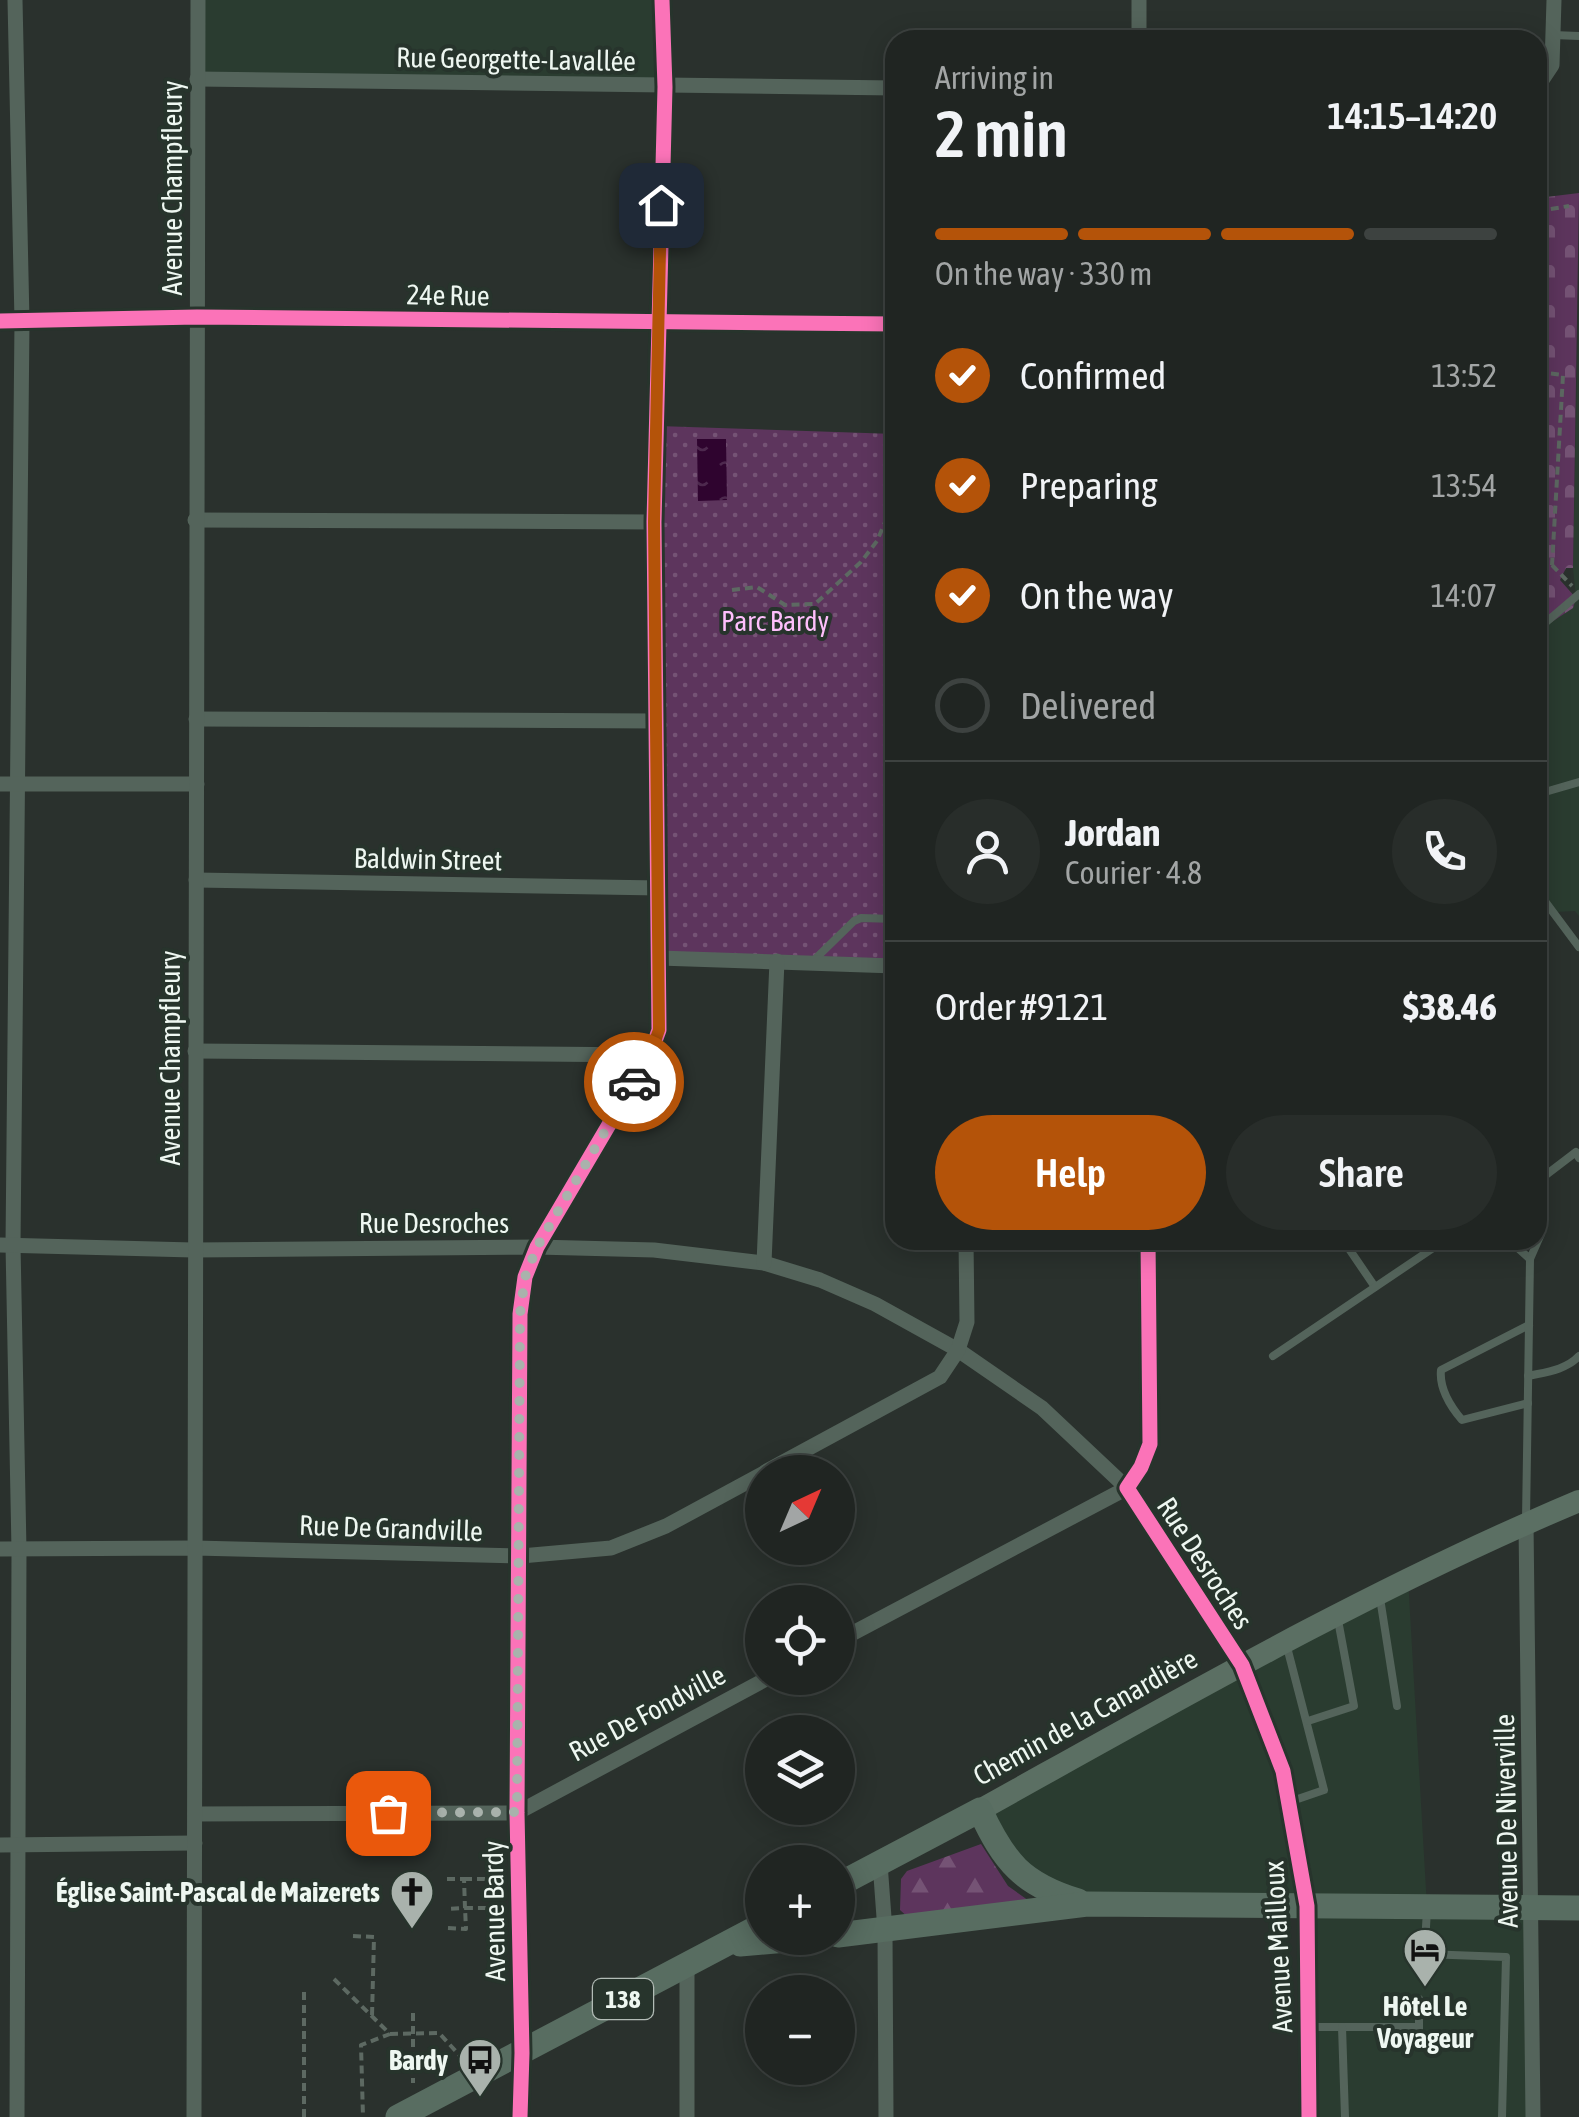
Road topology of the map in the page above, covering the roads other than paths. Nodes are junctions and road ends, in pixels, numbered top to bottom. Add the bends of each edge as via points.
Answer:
1 (16, 0) edge
2 (198, 0) edge
3 (662, 0) edge
4 (1139, 0) edge
5 (1554, 0) edge
6 (1139, 30) edge
7 (1553, 35) junction
8 (1579, 36) edge
9 (1547, 72) edge
10 (197, 80) junction
11 (665, 86) junction
12 (885, 88) edge
13 (197, 317) junction
14 (0, 320) edge
15 (22, 321) junction
16 (657, 324) junction
17 (885, 324) edge
18 (195, 520) junction
19 (654, 522) junction
20 (1579, 594) edge
21 (1547, 621) edge
22 (196, 719) junction
23 (656, 721) junction
24 (1579, 782) edge
25 (0, 784) edge
26 (18, 784) junction
27 (197, 784) junction
28 (1547, 791) edge
29 (196, 880) junction
30 (659, 888) junction
31 (1547, 904) edge
32 (885, 919) edge
33 (1579, 948) edge
34 (660, 958) junction
35 (777, 961) junction
36 (811, 963) junction
37 (885, 966) edge
38 (195, 1050) junction
39 (650, 1055) junction
40 (1579, 1158) edge
41 (1547, 1174) edge
42 (7, 1245) edge
43 (537, 1247) junction
44 (193, 1250) junction
45 (966, 1250) edge
46 (1148, 1250) edge
47 (1350, 1250) edge
48 (1430, 1250) edge
49 (1520, 1250) edge
50 (1534, 1250) edge
51 (1530, 1260) junction
52 (764, 1263) junction
53 (1375, 1288) junction
54 (1528, 1325) junction
55 (958, 1350) junction
56 (1273, 1356) dead end
57 (1579, 1356) edge
58 (1528, 1376) junction
59 (1528, 1403) junction
60 (797, 1455) edge
61 (745, 1483) edge
62 (1127, 1488) junction
63 (1579, 1501) edge
64 (1526, 1523) junction
65 (195, 1548) junction
66 (0, 1550) edge
67 (19, 1550) junction
68 (521, 1556) junction
69 (1380, 1593) junction
70 (1337, 1616) junction
71 (855, 1632) edge
72 (1286, 1642) junction
73 (1242, 1664) junction
74 (745, 1690) edge
75 (1397, 1706) dead end
76 (1308, 1720) junction
77 (1290, 1802) junction
78 (980, 1810) junction
79 (517, 1812) junction
80 (195, 1814) junction
81 (194, 1843) junction
82 (18, 1844) junction
83 (0, 1845) edge
84 (880, 1863) junction
85 (855, 1877) edge
86 (1088, 1904) junction
87 (1308, 1906) junction
88 (1427, 1908) junction
89 (1579, 1908) edge
90 (1533, 1909) junction
91 (885, 1931) junction
92 (745, 1934) edge
93 (855, 1934) edge
94 (745, 1943) edge
95 (725, 1945) junction
96 (686, 1965) junction
97 (1505, 1980) junction
98 (1533, 1981) junction
99 (1419, 1999) dead end
100 (1308, 2027) junction
101 (1342, 2027) junction
102 (1418, 2027) junction
103 (1419, 2037) dead end
104 (522, 2053) junction
105 (406, 2113) edge
106 (17, 2117) edge
107 (194, 2117) edge
108 (520, 2117) edge
109 (688, 2117) edge
110 (886, 2117) edge
111 (1309, 2117) edge
112 (1345, 2117) edge
113 (1502, 2117) edge
114 (1534, 2117) edge

1 - 15 street
2 - 10 street, Avenue Champfleury
3 - 11 street, Avenue Bardy
4 - 6 street
5 - 7 street
7 - 8 lane
7 - 9 street
10 - 11 street, Rue Georgette-Lavallée
10 - 13 street, Avenue Champfleury
11 - 12 street, Rue Georgette-Lavallée
11 - 16 street, Avenue Bardy
13 - 15 street, 24e Rue
13 - 16 street, 24e Rue
13 - 18 street, Avenue Champfleury
14 - 15 street, 24e Rue
15 - 26 street
16 - 17 street, 24e Rue
16 - 19 street, Avenue Bardy
18 - 19 street
18 - 22 street, Avenue Champfleury
19 - 23 street, Avenue Bardy
20 - 21 lane
22 - 23 street
22 - 27 street, Avenue Champfleury
23 - 30 street, Avenue Bardy
24 - 28 lane
25 - 26 street
26 - 27 street
26 - 42 street
27 - 29 street, Avenue Champfleury
29 - 30 street, Baldwin Street
29 - 38 street, Avenue Champfleury
30 - 34 street, Avenue Bardy
31 - 33 lane
32 - 36 lane via 854,921
34 - 35 street
34 - 39 street, Avenue Bardy via 659,1030
35 - 36 street
35 - 52 street
36 - 37 street
38 - 39 street
38 - 44 street, Avenue Champfleury
39 - 43 street, Avenue Bardy
40 - 41 lane via 1576,1152
42 - 44 street, Rue Desroches
42 - 67 street
43 - 44 street, Rue Desroches
43 - 52 street, Rue Desroches via 654,1250
43 - 68 street, Avenue Bardy via 520,1314
44 - 65 street, Avenue Champfleury
45 - 55 street via 966,1322
46 - 62 street via 1150,1444
47 - 53 lane
48 - 53 lane
49 - 51 lane
50 - 51 lane
51 - 54 lane
52 - 55 street, Rue Desroches via 876,1304
53 - 56 lane
54 - 58 lane
54 - 59 lane via 1453,1362 1441,1370 1440,1380 1462,1420
55 - 60 street, Rue De Grandville via 940,1377
55 - 62 street, Rue Desroches via 1042,1408
57 - 58 lane
58 - 59 lane
59 - 64 lane
61 - 68 street, Rue De Grandville via 611,1548
62 - 71 street
62 - 73 street, Rue Desroches
63 - 64 main road, Chemin de la Canardière
64 - 69 main road, Chemin de la Canardière
64 - 90 street, Avenue De Niverville
65 - 67 street, Rue De Grandville
65 - 68 street, Rue De Grandville
65 - 80 street, Avenue Champfleury
66 - 67 street, Rue De Grandville
67 - 82 street
68 - 79 street, Avenue Bardy
69 - 70 main road, Chemin de la Canardière
69 - 75 lane
70 - 72 main road, Chemin de la Canardière
70 - 76 lane via 1354,1706
72 - 73 main road, Chemin de la Canardière
72 - 76 lane
73 - 77 street, Avenue Mailloux
73 - 78 main road, Chemin de la Canardière
74 - 79 street, Rue De Fondville
76 - 77 lane via 1324,1790
77 - 87 street, Avenue Mailloux
78 - 84 main road, Chemin de la Canardière
78 - 86 main road via 998,1849 1020,1874
79 - 80 street, Rue De Fondville
79 - 104 street, Avenue Bardy
80 - 81 street, Avenue Champfleury
81 - 82 street
81 - 107 street, Avenue Champfleury
82 - 83 street
82 - 106 street
84 - 85 main road, Chemin de la Canardière
84 - 91 street
86 - 87 main road
86 - 91 main road
87 - 88 main road
87 - 100 street, Avenue Mailloux
88 - 90 main road
88 - 97 lane via 1424,1957 1506,1957
89 - 90 main road
90 - 98 street, Avenue De Niverville
91 - 93 main road
91 - 110 street
92 - 95 main road, 138
94 - 95 main road, 138
95 - 96 main road, 138
96 - 104 main road, 138
96 - 109 street
97 - 98 lane
97 - 113 lane
98 - 114 street, Avenue De Niverville
99 - 102 lane
100 - 101 lane
100 - 111 street, Avenue Mailloux
101 - 102 lane
101 - 112 lane
102 - 103 lane
104 - 105 main road, 138
104 - 108 street, Avenue Bardy

